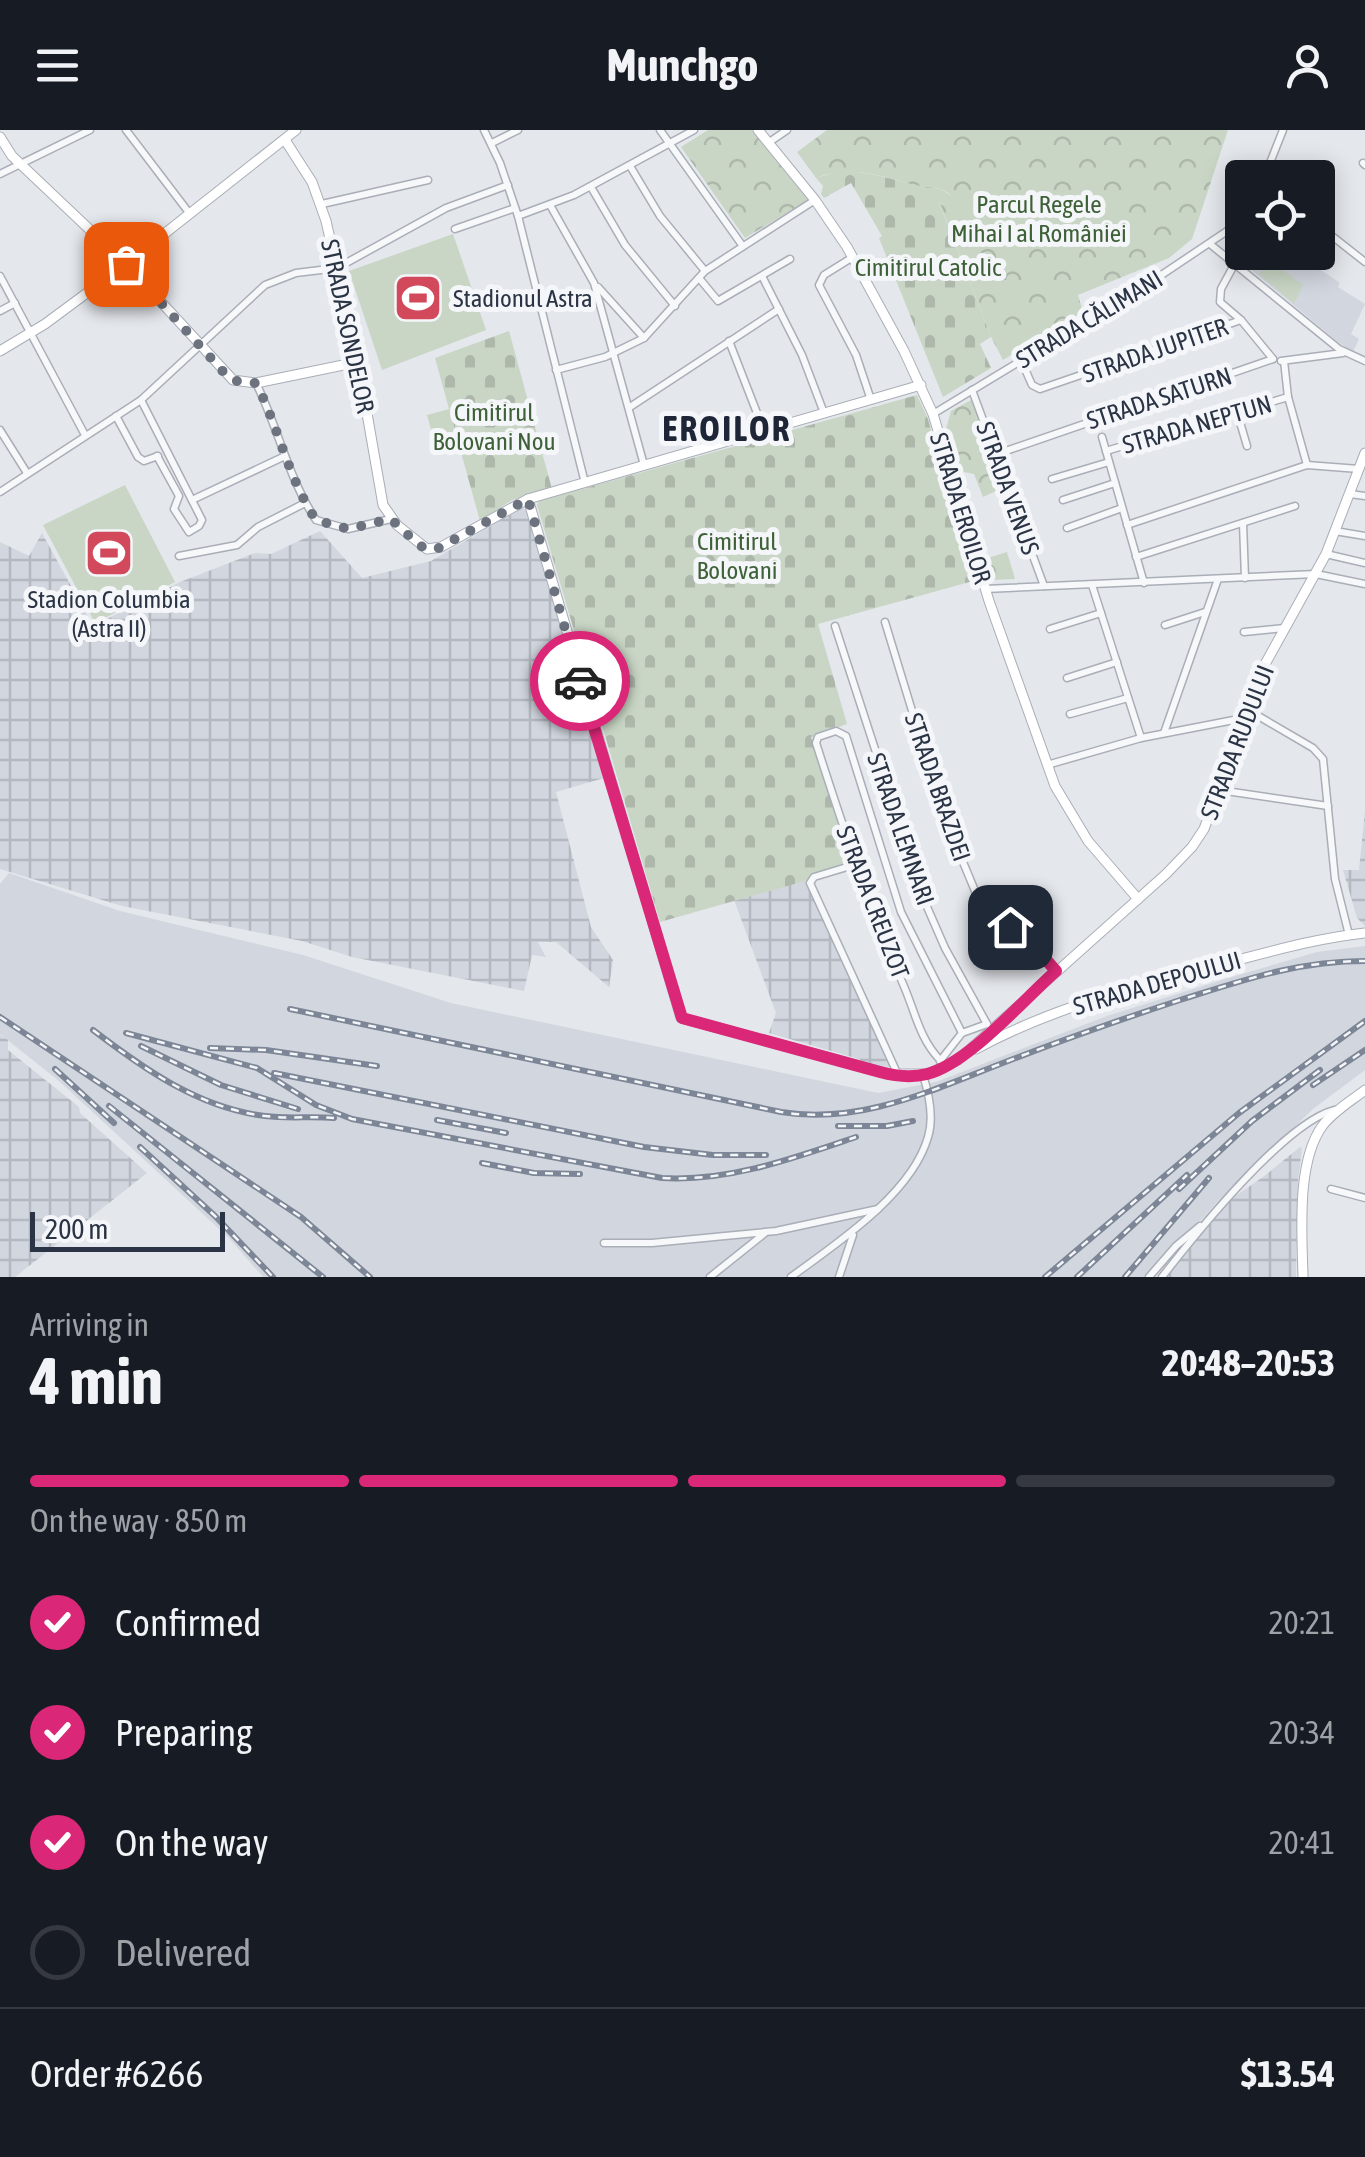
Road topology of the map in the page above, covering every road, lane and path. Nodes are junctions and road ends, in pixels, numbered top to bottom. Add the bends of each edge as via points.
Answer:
1 (90, 130) edge
2 (126, 130) edge
3 (278, 130) edge
4 (296, 130) edge
5 (484, 130) edge
6 (518, 130) edge
7 (660, 130) edge
8 (694, 130) edge
9 (758, 130) edge
10 (787, 130) edge
11 (1284, 130) edge
12 (0, 137) edge
13 (285, 140) junction
14 (492, 143) junction
15 (768, 143) junction
16 (670, 144) junction
17 (1272, 160) edge
18 (20, 164) junction
19 (630, 166) junction
20 (0, 174) edge
21 (428, 180) dead end
22 (508, 185) junction
23 (590, 186) junction
24 (815, 200) junction
25 (322, 204) junction
26 (550, 205) junction
27 (516, 212) junction
28 (190, 216) junction
29 (455, 229) dead end
30 (1225, 233) edge
31 (1335, 238) edge
32 (1210, 244) junction
33 (742, 246) junction
34 (853, 257) junction
35 (1225, 257) edge
36 (790, 259) dead end
37 (1365, 262) edge
38 (126, 264) junction
39 (337, 268) junction
40 (1232, 270) edge
41 (1240, 270) edge
42 (702, 274) junction
43 (762, 276) junction
44 (1, 281) edge
45 (594, 282) junction
46 (14, 303) junction
47 (675, 306) junction
48 (779, 310) junction
49 (0, 311) edge
50 (1241, 320) junction
51 (31, 333) junction
52 (644, 338) junction
53 (729, 341) junction
54 (199, 346) junction
55 (0, 351) edge
56 (615, 353) junction
57 (1344, 353) junction
58 (1273, 359) junction
59 (1021, 360) junction
60 (1284, 361) junction
61 (1365, 361) edge
62 (358, 362) junction
63 (556, 370) junction
64 (256, 383) junction
65 (922, 385) junction
66 (972, 390) junction
67 (1288, 397) junction
68 (141, 400) junction
69 (871, 400) junction
70 (630, 406) junction
71 (1237, 412) junction
72 (824, 414) junction
73 (933, 414) junction
74 (116, 416) junction
75 (0, 430) edge
76 (764, 432) junction
77 (85, 435) junction
78 (1102, 438) dead end
79 (1246, 446) dead end
80 (167, 451) junction
81 (1106, 451) junction
82 (997, 454) junction
83 (1365, 454) edge
84 (158, 456) junction
85 (285, 456) junction
86 (1109, 462) junction
87 (1306, 465) junction
88 (645, 466) junction
89 (1359, 469) junction
90 (27, 473) junction
91 (1052, 479) dead end
92 (585, 483) junction
93 (1115, 484) junction
94 (0, 492) edge
95 (1350, 494) junction
96 (1365, 496) edge
97 (190, 497) junction
98 (528, 499) junction
99 (180, 500) junction
100 (1063, 500) dead end
101 (306, 504) junction
102 (1295, 506) dead end
103 (1122, 508) junction
104 (391, 519) junction
105 (1244, 523) junction
106 (1127, 525) junction
107 (1067, 528) dead end
108 (1336, 531) junction
109 (1365, 536) edge
110 (1326, 554) junction
111 (179, 556) dead end
112 (1136, 557) junction
113 (1365, 563) edge
114 (1316, 574) junction
115 (1245, 578) junction
116 (1218, 579) junction
117 (1144, 582) junction
118 (1365, 584) edge
119 (1092, 585) junction
120 (1044, 586) junction
121 (985, 589) junction
122 (1206, 612) junction
123 (1101, 613) junction
124 (885, 622) dead end
125 (1165, 625) dead end
126 (835, 626) dead end
127 (1284, 628) junction
128 (1050, 629) dead end
129 (1244, 632) dead end
130 (1117, 662) junction
131 (1066, 678) dead end
132 (1128, 698) junction
133 (1070, 714) dead end
134 (1247, 714) junction
135 (1164, 733) junction
136 (1141, 738) junction
137 (1047, 765) junction
138 (1219, 790) junction
139 (1328, 806) junction
140 (857, 864) junction
141 (1138, 898) junction
142 (1365, 933) edge
143 (1350, 935) junction
144 (1056, 971) junction
145 (1020, 1004) junction
146 (993, 1023) junction
147 (1028, 1024) junction
148 (962, 1032) junction
149 (958, 1060) junction
150 (940, 1065) junction
151 (923, 1075) junction
152 (899, 1076) junction
153 (1365, 1090) edge
154 (1340, 1109) junction
155 (1331, 1189) dead end
156 (1365, 1198) edge
157 (878, 1209) junction
158 (1216, 1212) junction
159 (765, 1232) junction
160 (854, 1232) junction
161 (604, 1243) dead end
162 (710, 1277) edge
163 (791, 1277) edge
164 (840, 1277) edge
165 (1149, 1277) edge
166 (1162, 1277) edge
167 (1303, 1277) edge

1 - 18 street
2 - 28 street
3 - 13 street
4 - 13 street
5 - 14 street
6 - 14 street
7 - 16 street
8 - 16 street
9 - 15 street, STRADA EROILOR
10 - 15 street
11 - 17 street
12 - 18 street
13 - 25 street, STRADA SONDELOR
13 - 28 street
14 - 22 street
15 - 24 street, STRADA EROILOR
16 - 19 street
16 - 33 street
18 - 20 street
18 - 38 street
19 - 23 street
19 - 42 street
21 - 25 street
22 - 27 street
22 - 39 street via 436,212
23 - 26 street
23 - 47 street via 625,245
24 - 33 street
24 - 34 street, STRADA EROILOR
25 - 39 street, STRADA SONDELOR
26 - 27 street
26 - 45 street
27 - 29 street
27 - 63 street
28 - 38 street
30 - 32 street, STRADA CĂLIMANI
31 - 37 street
32 - 35 street
32 - 59 street, STRADA CĂLIMANI
33 - 42 street
34 - 65 street, STRADA EROILOR
34 - 69 street via 818,285 856,355
36 - 43 street
38 - 51 street
38 - 54 street
39 - 54 street via 296,272 266,285
39 - 62 street, STRADA SONDELOR
40 - 50 street, STRADA JUPITER via 1219,297
41 - 57 street
42 - 43 street via 718,302
42 - 47 street
43 - 48 street
44 - 46 street
45 - 52 street
45 - 56 street
46 - 49 street
46 - 51 street
47 - 52 street
48 - 53 street
48 - 72 street
50 - 58 street
50 - 59 street, STRADA JUPITER via 1040,389
51 - 55 street
51 - 77 street
52 - 56 street
53 - 70 street
53 - 76 street
54 - 64 street via 233,380
54 - 68 street
56 - 63 street
56 - 70 street
57 - 60 street
57 - 61 street
58 - 60 street
58 - 82 street, STRADA SATURN
59 - 66 street, STRADA CĂLIMANI
60 - 67 street
62 - 64 street
62 - 104 street, STRADA SONDELOR via 383,506
63 - 92 street
64 - 85 street
65 - 69 street
65 - 73 street, STRADA EROILOR
66 - 73 street, STRADA CĂLIMANI
66 - 82 street, STRADA VENUS
67 - 71 street, STRADA NEPTUN
67 - 87 street
68 - 74 street
68 - 80 street
69 - 72 street
70 - 88 street
71 - 79 street
71 - 81 street, STRADA NEPTUN
72 - 76 street
73 - 121 street, STRADA EROILOR
74 - 77 street
74 - 84 street via 138,457
75 - 90 street
76 - 88 street
77 - 90 street
78 - 81 street
80 - 84 street
80 - 97 street
81 - 86 street
82 - 120 street, STRADA VENUS
83 - 89 street, STRADA RUDULUI
84 - 99 street
85 - 97 street
85 - 101 street
86 - 91 street
86 - 93 street
87 - 89 street
87 - 106 street
88 - 92 street
89 - 95 street, STRADA RUDULUI
90 - 94 street
92 - 98 street
93 - 100 street
93 - 103 street
95 - 96 street
95 - 108 street, STRADA RUDULUI
97 - 99 street
97 - 99 street via 202,520 189,532 174,509
98 - 104 street via 435,550 420,546
98 - 152 street, STRADA RUDULUI via 682,1018
101 - 104 street via 316,520 336,528
101 - 111 street via 237,545
102 - 105 street
103 - 106 street
103 - 107 street
105 - 112 street
105 - 115 street
106 - 112 street
108 - 109 street
108 - 110 street, STRADA RUDULUI
110 - 113 street
110 - 114 street, STRADA RUDULUI
112 - 117 street
114 - 115 street
114 - 118 street
114 - 127 street, STRADA RUDULUI
115 - 116 street
116 - 117 street
116 - 122 street
117 - 119 street
119 - 120 street
119 - 123 street
120 - 121 street
121 - 137 street, STRADA EROILOR
122 - 125 street
122 - 135 street
123 - 128 street
123 - 130 street
124 - 144 street, STRADA BRAZDEI via 945,819 988,922 1018,928
126 - 146 street, STRADA LEMNARI via 924,900 945,948
127 - 129 street
127 - 134 street, STRADA RUDULUI
130 - 131 street
130 - 132 street
132 - 133 street
132 - 136 street
134 - 135 street
134 - 138 street, STRADA RUDULUI
134 - 139 street via 1319,753
135 - 136 street
136 - 137 street
137 - 141 street, STRADA EROILOR via 1074,821
138 - 139 street
138 - 141 street, STRADA RUDULUI via 1196,841
139 - 143 street
140 - 148 street, STRADA CREUZOT via 816,740 836,730 846,736 900,912
140 - 150 street, STRADA CREUZOT via 915,1021
140 - 152 street via 810,883
141 - 144 street, STRADA RUDULUI
142 - 143 street, STRADA DEPOULUI
143 - 147 street, STRADA DEPOULUI via 1152,983
144 - 145 street, STRADA RUDULUI
145 - 146 street, STRADA RUDULUI
145 - 147 street
146 - 148 street, STRADA RUDULUI
146 - 149 street, STRADA RUDULUI
147 - 149 street, STRADA DEPOULUI
148 - 150 street
149 - 150 street, STRADA RUDULUI
150 - 151 street, STRADA RUDULUI
151 - 152 street, STRADA RUDULUI
151 - 157 street via 930,1119 926,1142
153 - 154 street
154 - 158 street via 1306,1123
154 - 167 street via 1322,1127 1307,1164
155 - 156 street
157 - 159 street
157 - 160 street
158 - 165 street
158 - 166 street
159 - 161 street
159 - 162 street
160 - 163 street
160 - 164 street

